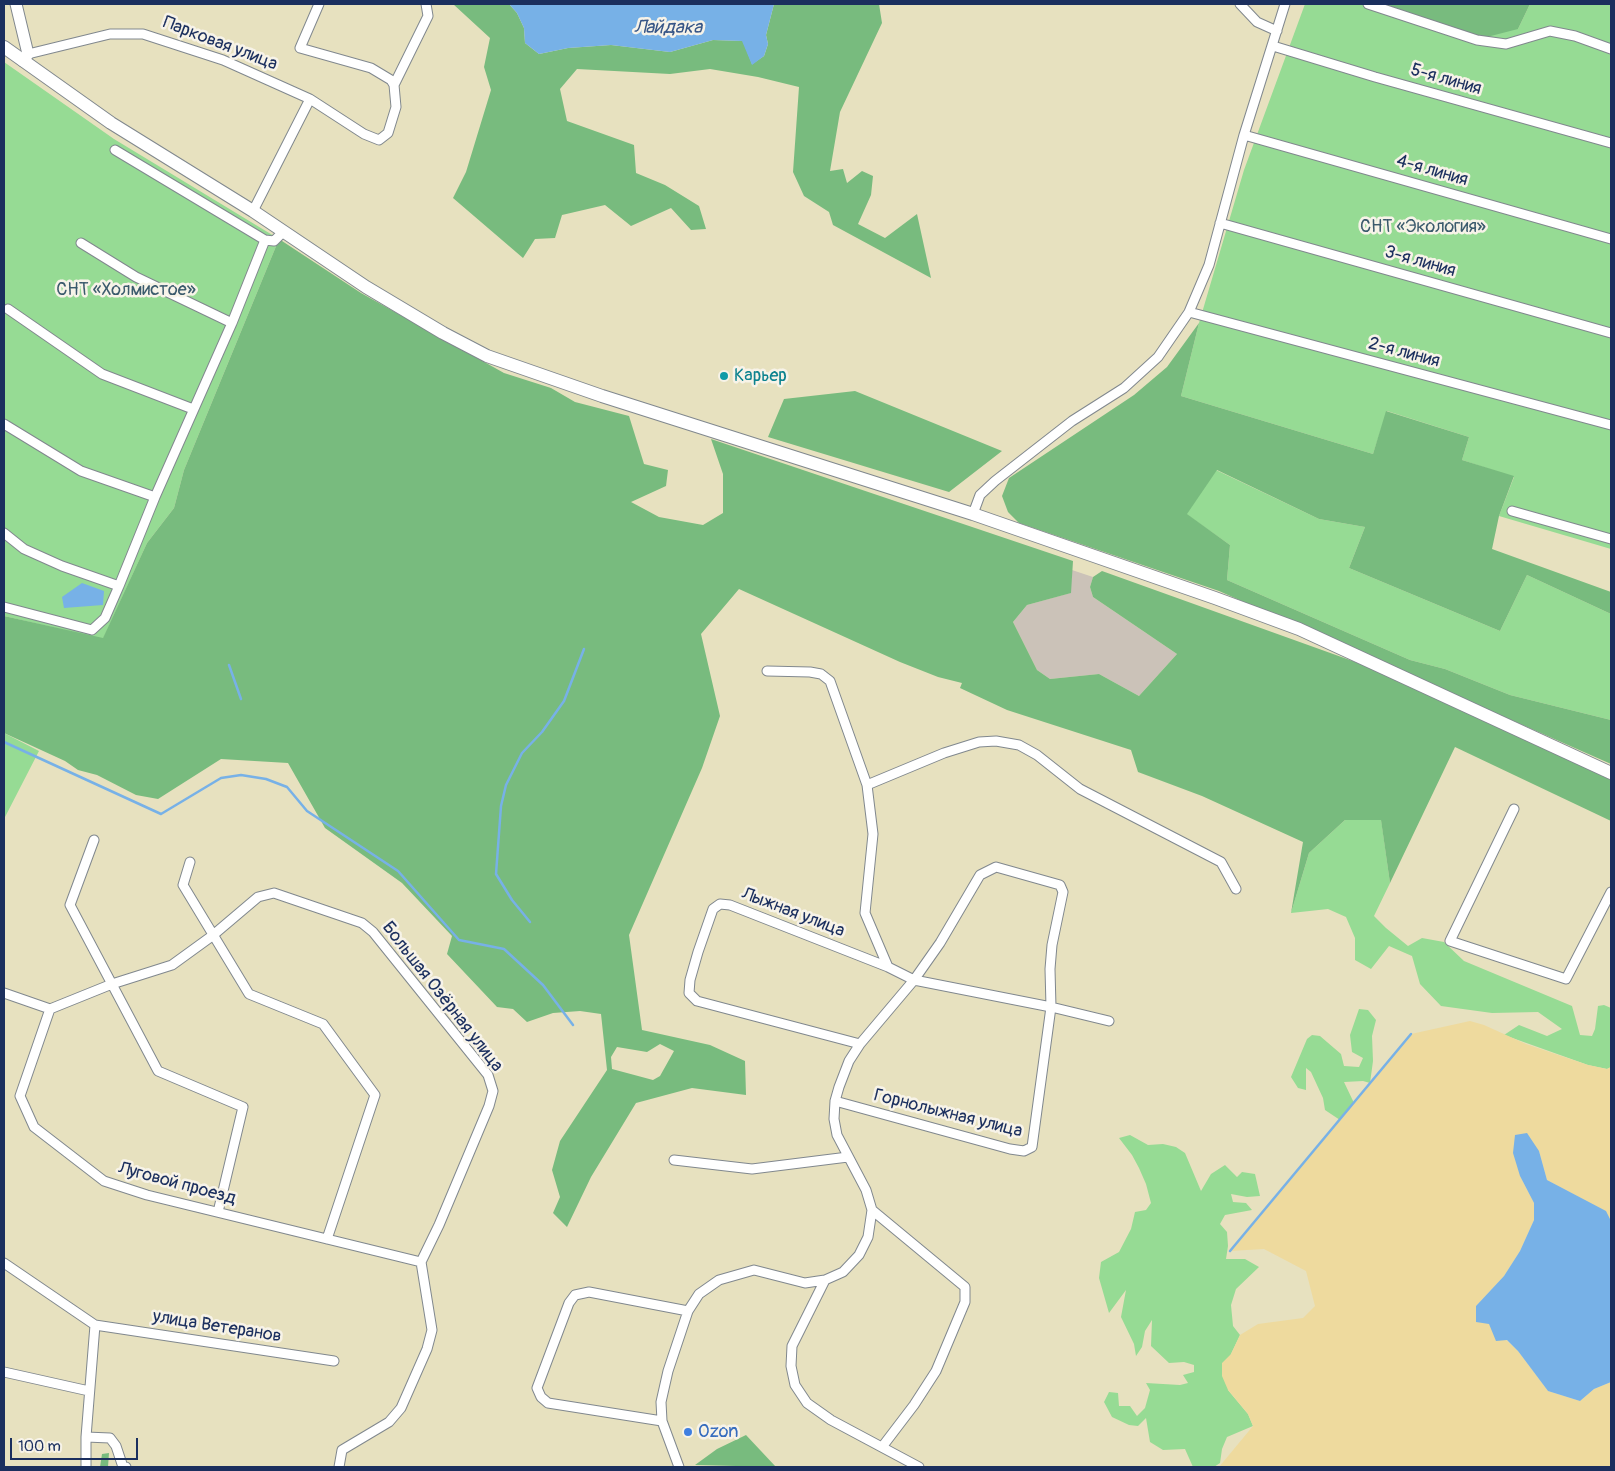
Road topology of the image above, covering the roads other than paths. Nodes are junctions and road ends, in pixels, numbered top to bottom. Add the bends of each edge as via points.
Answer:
1 (16, 4) edge
2 (319, 4) edge
3 (426, 4) edge
4 (1240, 4) edge
5 (1285, 4) edge
6 (1368, 4) edge
7 (1277, 31) junction
8 (1273, 46) junction
9 (4, 47) edge
10 (1611, 49) edge
11 (25, 57) junction
12 (394, 85) junction
13 (310, 99) junction
14 (1244, 135) junction
15 (1611, 143) edge
16 (115, 150) dead end
17 (253, 211) junction
18 (1220, 222) junction
19 (283, 232) junction
20 (1611, 239) edge
21 (265, 240) junction
22 (81, 242) dead end
23 (8, 309) dead end
24 (1189, 312) junction
25 (232, 323) junction
26 (1611, 333) edge
27 (193, 409) junction
28 (4, 424) edge
29 (1611, 425) edge
30 (155, 497) junction
31 (1512, 511) dead end
32 (973, 514) junction
33 (4, 533) edge
34 (1611, 539) edge
35 (119, 586) junction
36 (4, 607) edge
37 (767, 671) dead end
38 (1611, 773) edge
39 (868, 785) junction
40 (1514, 809) dead end
41 (94, 840) dead end
42 (190, 862) dead end
43 (1236, 889) dead end
44 (1611, 892) edge
45 (212, 936) junction
46 (888, 967) junction
47 (914, 980) junction
48 (112, 984) junction
49 (4, 993) edge
50 (1051, 1007) junction
51 (50, 1009) junction
52 (1109, 1021) dead end
53 (860, 1044) junction
54 (835, 1101) junction
55 (848, 1157) junction
56 (674, 1160) dead end
57 (872, 1210) junction
58 (218, 1212) junction
59 (327, 1240) junction
60 (421, 1262) junction
61 (4, 1263) edge
62 (825, 1280) junction
63 (688, 1311) junction
64 (95, 1325) junction
65 (334, 1361) dead end
66 (4, 1372) edge
67 (89, 1391) junction
68 (662, 1421) junction
69 (86, 1436) junction
70 (882, 1447) junction
71 (86, 1467) edge
72 (126, 1467) edge
73 (339, 1467) edge
74 (679, 1467) edge
75 (918, 1467) edge

1 - 11 street
2 - 12 street via 300,48 371,68
3 - 12 street via 428,16
4 - 7 street via 1257,22
5 - 7 street
6 - 10 street via 1477,40 1506,44 1550,31
7 - 8 street
8 - 14 street
8 - 15 street, 5-я линия
9 - 11 main road
11 - 13 street, Парковая улица via 110,34 143,34 224,60
11 - 17 main road via 111,123
12 - 13 street, Парковая улица via 396,107 388,133 379,140 364,134
13 - 17 street
14 - 18 street
14 - 20 street, 4-я линия
16 - 21 street
17 - 19 main road
18 - 24 street via 1209,265
18 - 26 street, 3-я линия
19 - 21 street via 274,241
19 - 32 main road via 366,287 487,356
21 - 25 street
22 - 25 street via 136,277
23 - 27 street via 102,374
24 - 29 street, 2-я линия
24 - 32 street via 1158,357 1124,388 1072,421 995,480 980,495
25 - 27 street
27 - 30 street
28 - 30 street via 81,471
30 - 35 street
31 - 34 street
32 - 38 main road via 1299,629
33 - 35 street via 24,549
35 - 36 street via 105,618 92,630
37 - 39 street via 816,673 830,681
39 - 43 street via 978,742 1020,745 1080,789 1221,862
39 - 46 street via 873,834 865,913
40 - 44 street via 1450,941 1566,979
41 - 48 street via 70,905
42 - 45 street via 183,885
45 - 48 street, Большая Озёрная улица via 172,965
45 - 59 street via 249,994 323,1024 375,1095
45 - 60 street, Большая Озёрная улица via 258,897 274,893 362,923 373,932 488,1075 493,1091 489,1106
46 - 47 street, Лыжная улица
46 - 53 street, Лыжная улица via 730,905 720,904 713,909 690,980 689,994 697,1001
47 - 50 street
47 - 50 street, Горнолыжная улица via 980,875 996,867 1053,881 1063,892 1052,945
47 - 53 street
48 - 51 street, Большая Озёрная улица
48 - 58 street via 158,1072 243,1107
49 - 51 street
50 - 52 street
50 - 54 street, Горнолыжная улица via 1032,1147 1024,1152
51 - 58 street, Луговой проезд via 20,1096 34,1128 104,1181
53 - 54 street via 849,1061
54 - 55 street via 837,1135
55 - 56 street via 752,1170
55 - 57 street via 866,1190
57 - 62 street via 868,1237 859,1255 843,1272
57 - 70 street via 965,1287 965,1302 936,1371
58 - 59 street, Луговой проезд
59 - 60 street, Луговой проезд
60 - 73 street via 431,1323 427,1349 401,1408 389,1422 342,1450
61 - 64 street, улица Ветеранов
62 - 63 street via 805,1283 754,1270 735,1274 719,1280 699,1294
62 - 70 street via 792,1346 790,1366 795,1385 807,1403 831,1420
63 - 68 street via 668,1370 661,1402
63 - 68 street via 589,1292 575,1295 569,1303 537,1388 548,1403
64 - 65 street, улица Ветеранов
64 - 67 street
66 - 67 street
67 - 69 street
68 - 74 street
69 - 71 street
69 - 72 street via 110,1438 122,1467
70 - 75 street

